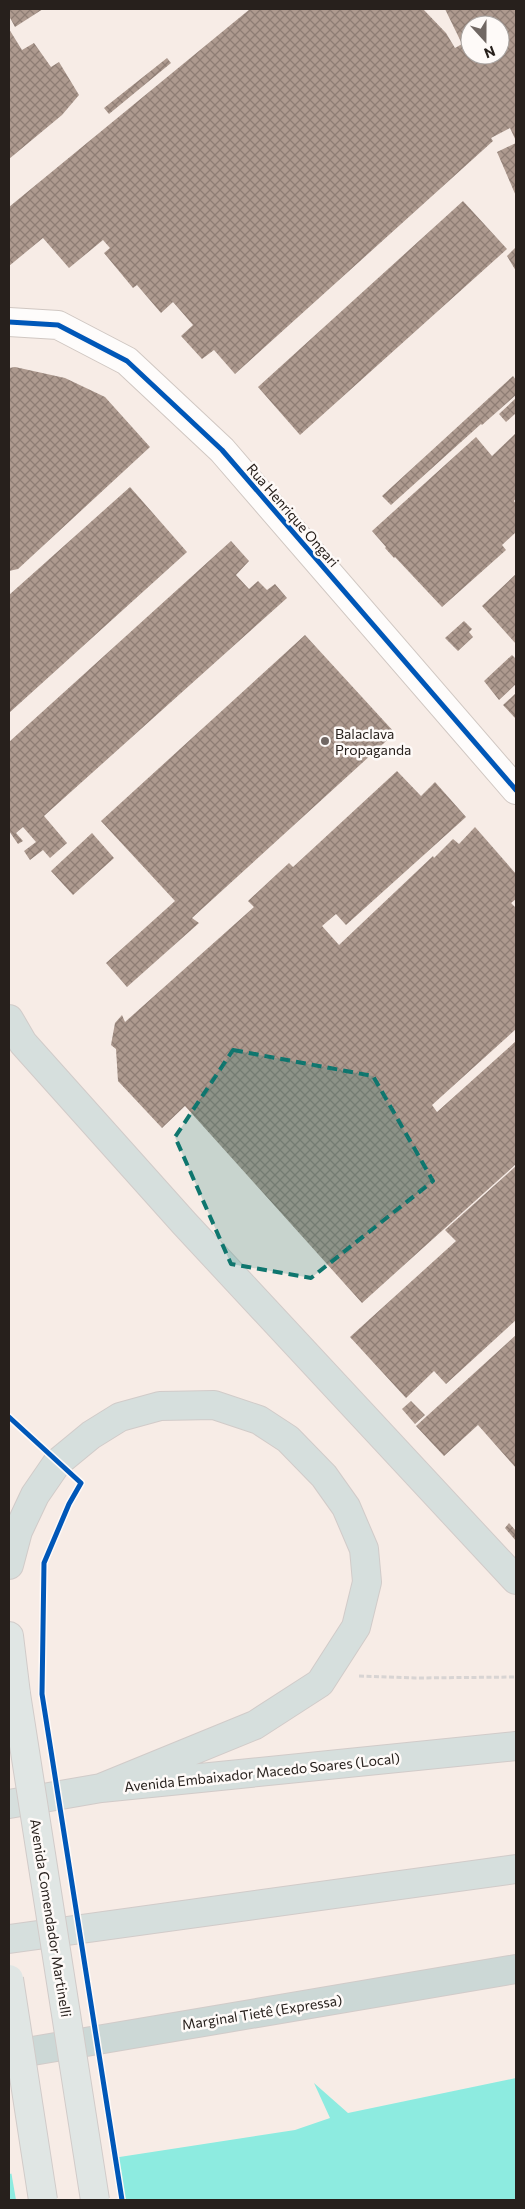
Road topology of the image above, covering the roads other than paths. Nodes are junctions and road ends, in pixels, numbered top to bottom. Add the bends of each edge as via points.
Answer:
1 (9, 322) edge
2 (516, 790) edge
3 (9, 1019) edge
4 (9, 1564) edge
5 (516, 1580) edge
6 (9, 1636) edge
7 (516, 1746) edge
8 (102, 1788) junction
9 (9, 1804) edge
10 (516, 1869) edge
11 (9, 1939) edge
12 (516, 1970) edge
13 (9, 1979) edge
14 (9, 2055) edge
15 (43, 2200) edge
16 (95, 2200) edge

1 - 2 street, Rua Henrique Ongari via 58,324 127,361 222,450
3 - 5 highway via 23,1043 164,1201
4 - 8 highway via 18,1531 35,1495 57,1463 91,1435 120,1417 160,1406 214,1405 259,1420 288,1439 324,1476 346,1507 364,1549 368,1582 356,1627 320,1683 255,1725
6 - 16 main road, Avenida Comendador Martinelli, bridge
7 - 8 highway, Avenida Embaixador Macedo Soares (Local)
8 - 9 highway, Avenida Embaixador Macedo Soares (Local)
10 - 11 highway
12 - 14 highway, Marginal Tietê (Expressa)
13 - 15 main road, bridge

